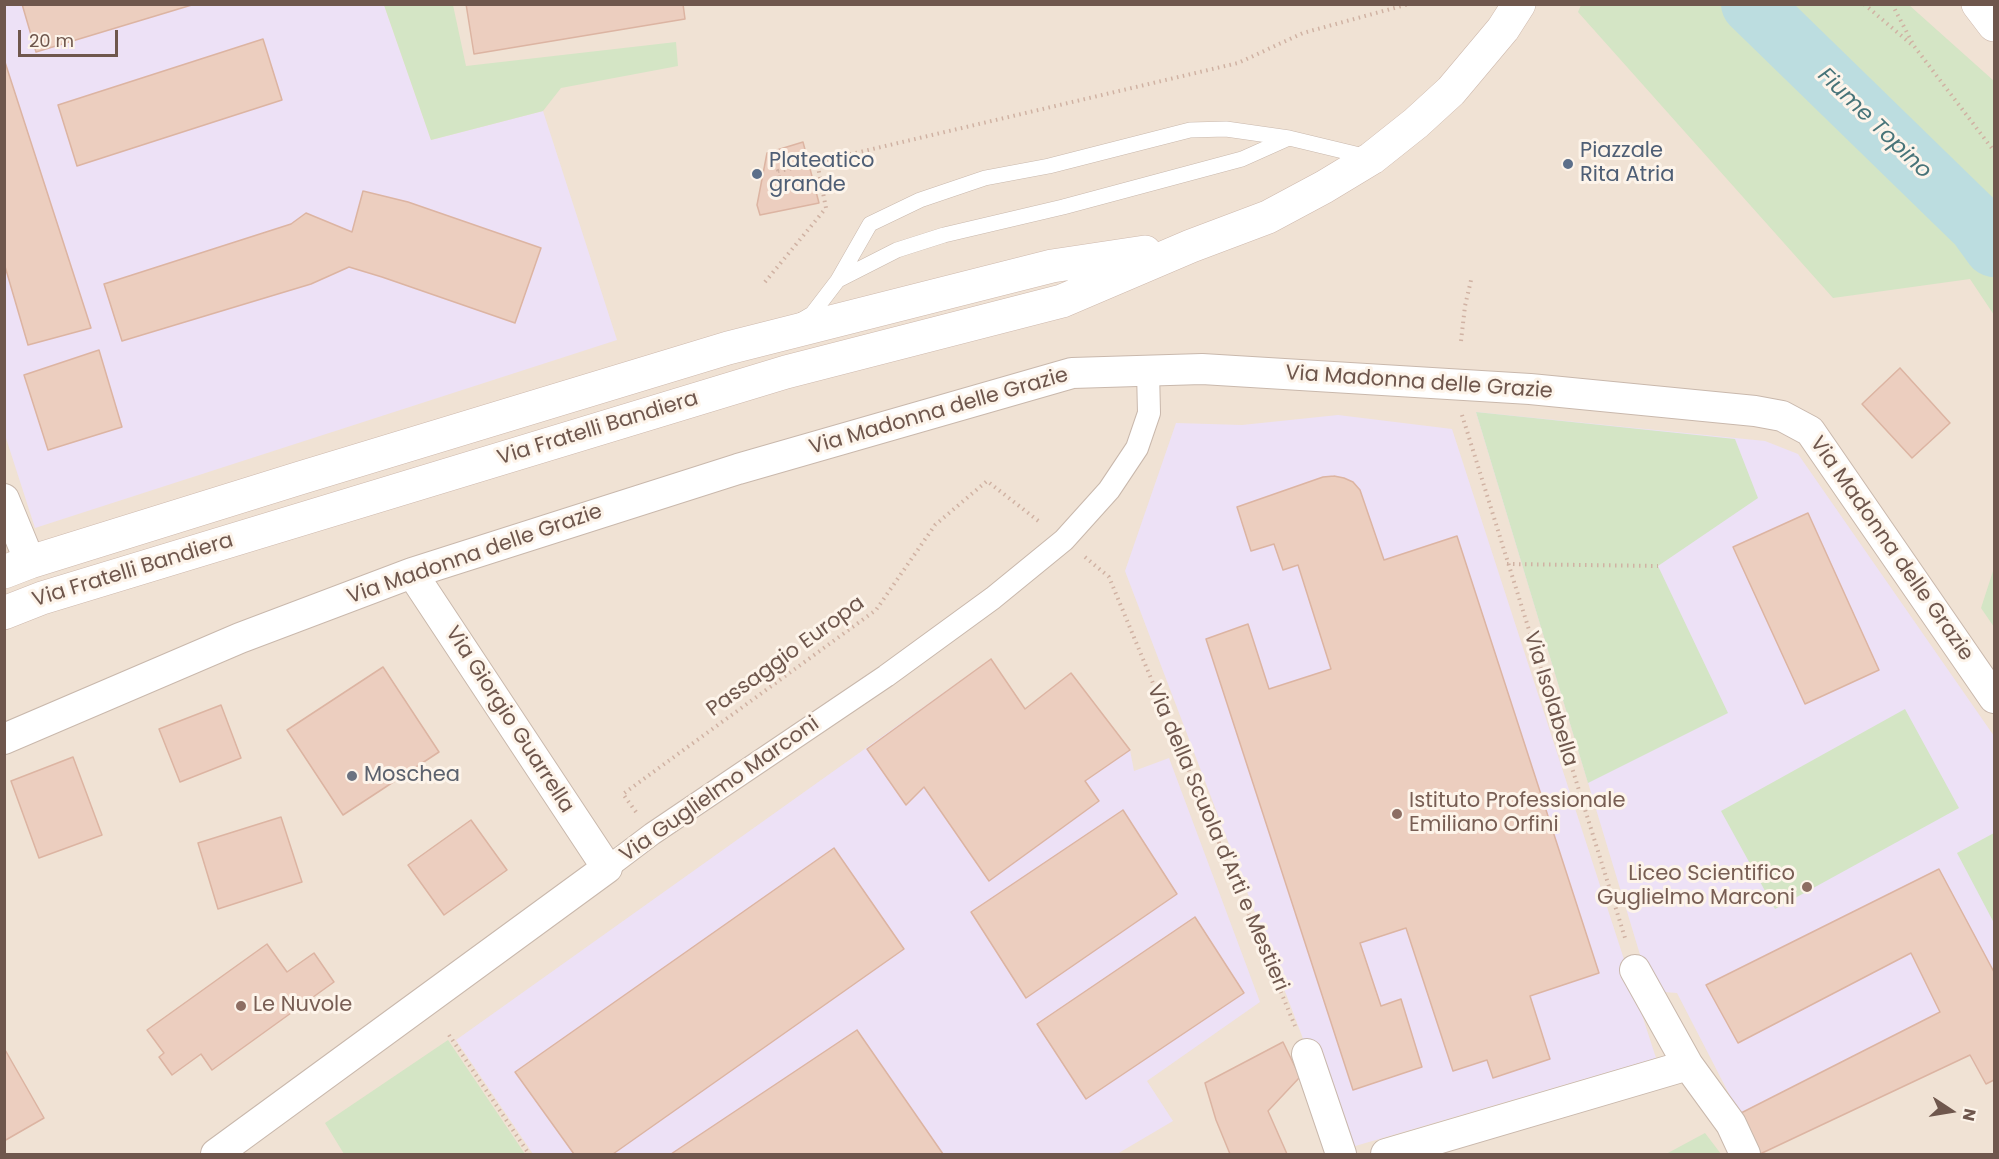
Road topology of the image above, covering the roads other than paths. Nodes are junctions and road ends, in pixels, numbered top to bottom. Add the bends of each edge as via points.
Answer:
1 (1519, 4) edge
2 (1978, 4) edge
3 (1995, 25) edge
4 (1289, 138) junction
5 (1372, 158) junction
6 (1191, 246) junction
7 (838, 280) junction
8 (777, 334) junction
9 (1148, 371) junction
10 (4, 499) edge
11 (17, 567) edge
12 (412, 573) junction
13 (4, 613) edge
14 (1995, 698) edge
15 (4, 739) edge
16 (607, 868) junction
17 (1635, 970) road end
18 (1307, 1054) road end
19 (1688, 1065) junction
20 (216, 1155) edge
21 (1341, 1155) edge
22 (1386, 1155) edge
23 (1745, 1155) edge

1 - 5 main road, Via Fratelli Bandiera via 1451,91
2 - 3 main road
4 - 5 lane
4 - 7 lane via 1242,159 944,235 897,250
4 - 7 lane via 1226,129 1190,130 985,178 920,200 870,224
5 - 6 main road, Via Fratelli Bandiera via 1268,217
6 - 8 main road, Via Fratelli Bandiera via 1052,266
6 - 13 main road, Via Fratelli Bandiera via 1062,301 786,372 42,598
7 - 8 lane via 812,314
8 - 11 main road, Via Fratelli Bandiera
9 - 12 street, Via Madonna delle Grazie via 1072,373 738,469
9 - 14 street, Via Madonna delle Grazie via 1202,369 1530,390 1782,416 1810,430
9 - 16 street, Via Guglielmo Marconi via 1149,413 1137,448 1109,490 1064,540 886,676
10 - 11 street
12 - 15 street, Via Madonna delle Grazie via 240,638
12 - 16 street, Via Giorgio Guarrella
16 - 20 street, Via Guglielmo Marconi
17 - 19 street
18 - 21 street
19 - 22 street
19 - 23 street via 1731,1124

